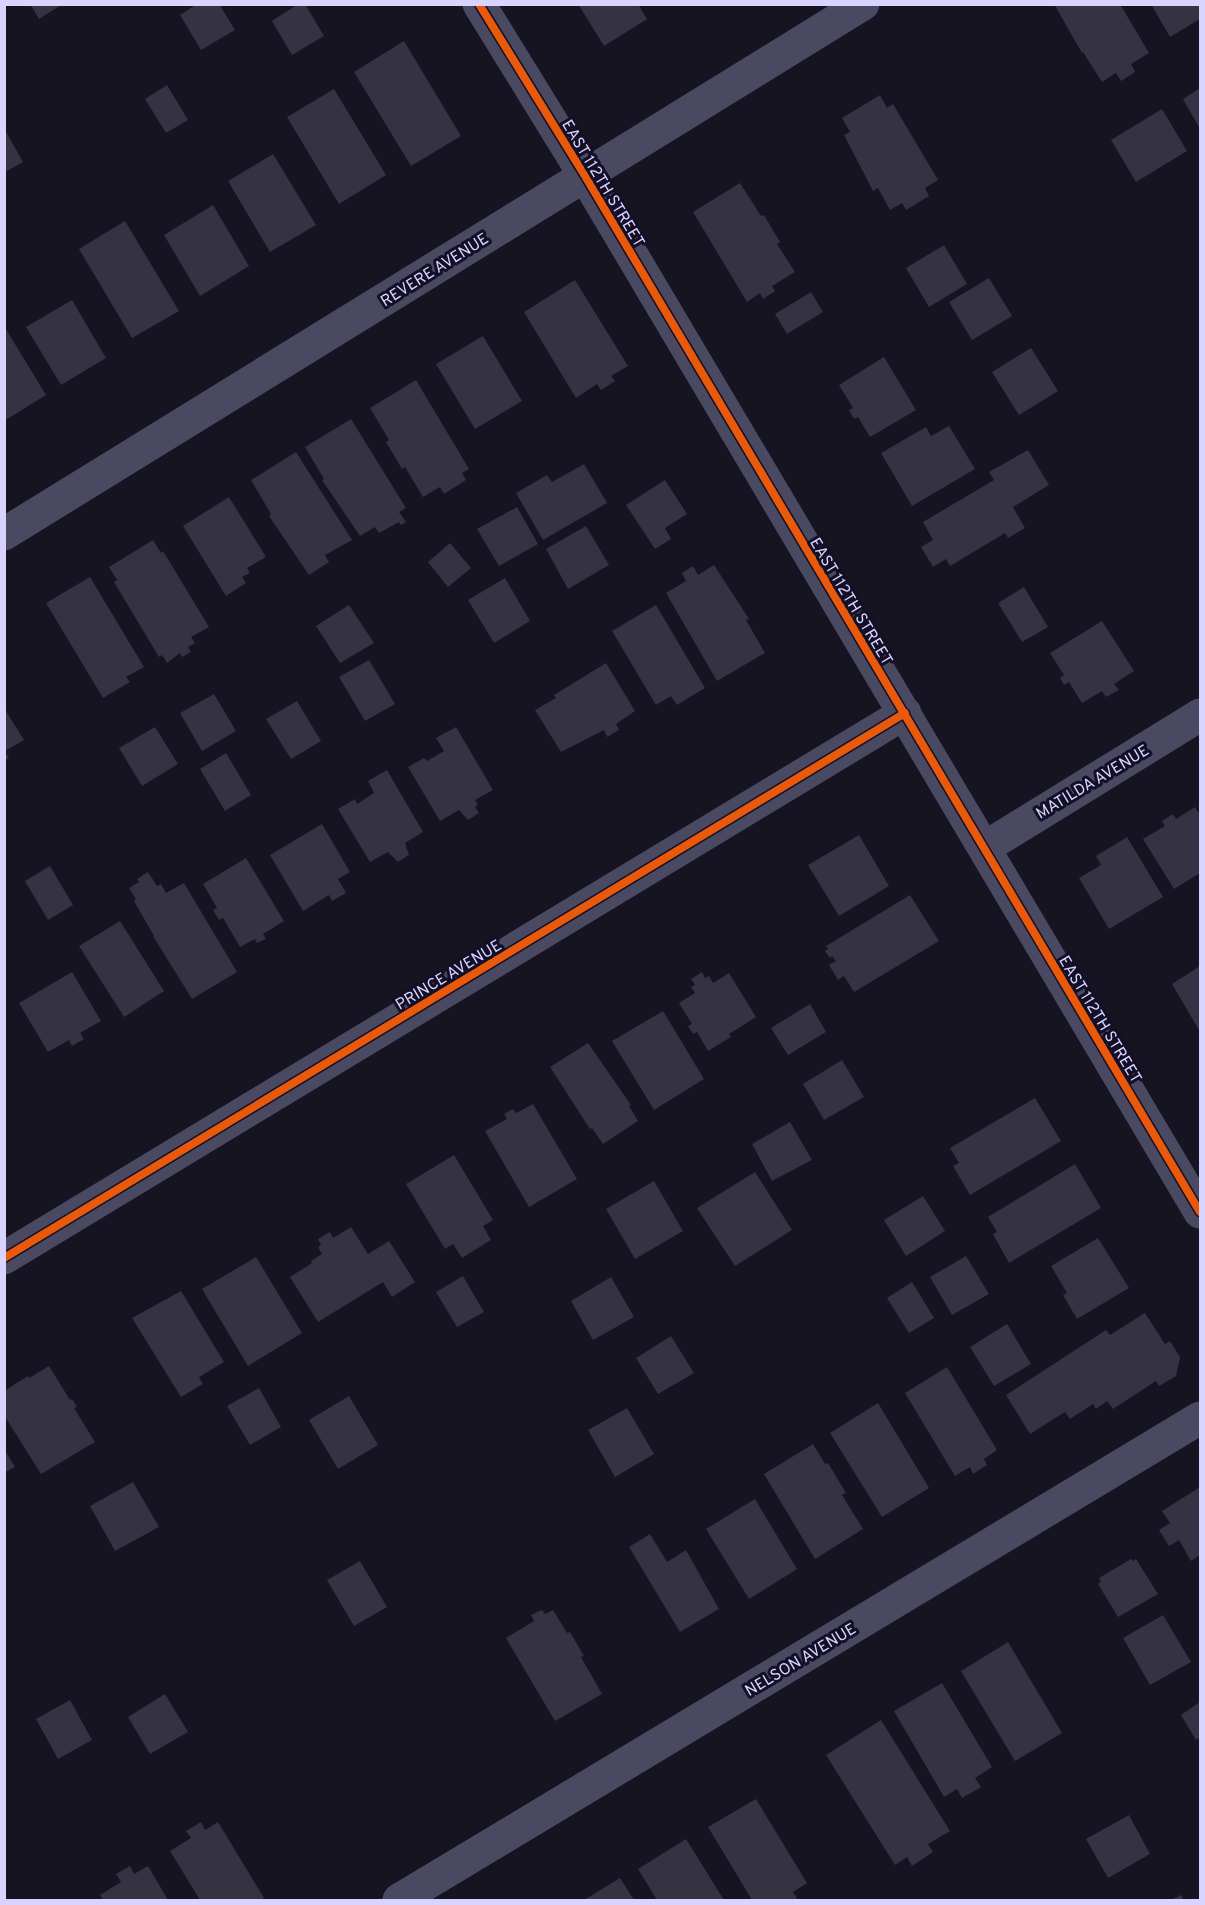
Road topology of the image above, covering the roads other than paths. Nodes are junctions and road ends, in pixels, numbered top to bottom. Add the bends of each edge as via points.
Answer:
1 (479, 4) edge
2 (863, 4) edge
3 (585, 176) junction
4 (4, 534) edge
5 (905, 713) junction
6 (1200, 715) edge
7 (984, 848) junction
8 (1200, 1212) edge
9 (4, 1258) edge
10 (1200, 1418) edge
11 (399, 1900) edge

1 - 3 street, EAST 112TH STREET
2 - 3 street, REVERE AVENUE
3 - 4 street, REVERE AVENUE
3 - 5 street, EAST 112TH STREET
5 - 7 street, EAST 112TH STREET
5 - 9 street, PRINCE AVENUE
6 - 7 street, MATILDA AVENUE
7 - 8 street, EAST 112TH STREET
10 - 11 street, NELSON AVENUE

